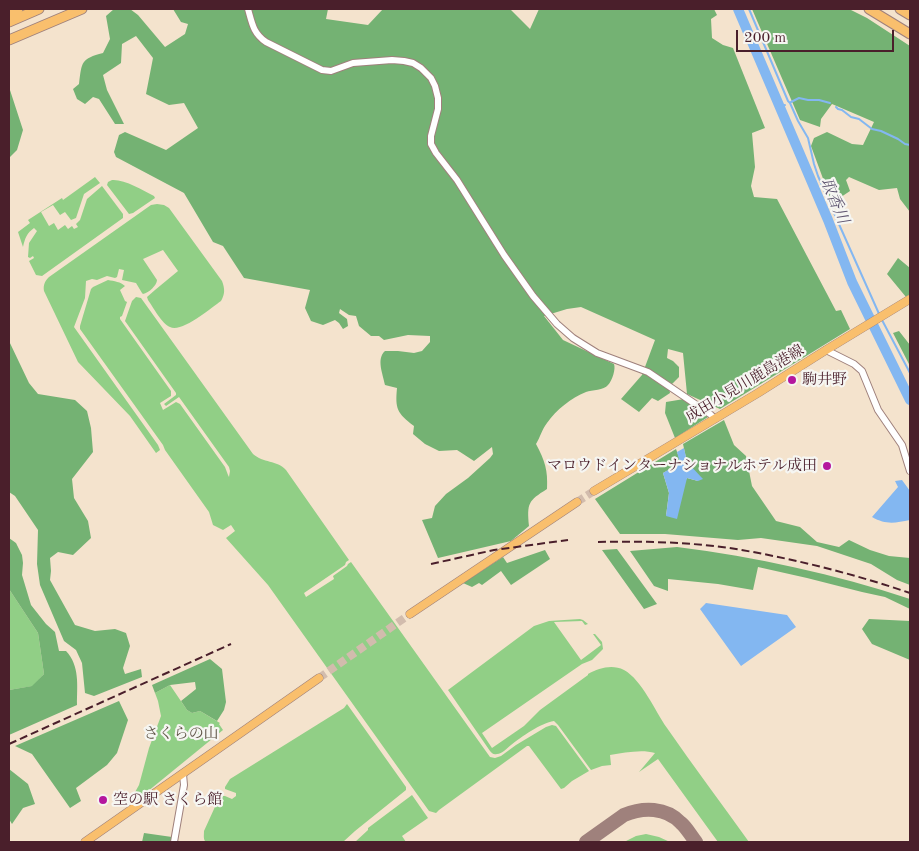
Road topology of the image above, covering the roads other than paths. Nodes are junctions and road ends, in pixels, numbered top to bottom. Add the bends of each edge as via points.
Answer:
1 (18, 9) edge
2 (39, 9) edge
3 (82, 9) edge
4 (248, 9) edge
5 (869, 9) edge
6 (900, 9) edge
7 (9, 13) edge
8 (910, 15) edge
9 (9, 22) edge
10 (910, 34) edge
11 (9, 40) edge
12 (910, 299) edge
13 (826, 350) junction
14 (715, 419) junction
15 (910, 471) edge
16 (594, 491) tunnel mouth
17 (577, 502) tunnel mouth
18 (410, 614) tunnel mouth
19 (319, 678) tunnel mouth
20 (183, 774) junction
21 (87, 842) edge
22 (174, 842) edge

1 - 7 highway
2 - 9 highway
3 - 11 highway
4 - 14 street via 260,38 322,70 331,71 353,63 392,60 413,63 421,68 431,78 438,98 431,144 533,296 573,338 597,354 648,372
5 - 10 highway
6 - 8 highway
12 - 13 main road, 成田小見川鹿島港線
13 - 14 main road, 成田小見川鹿島港線
13 - 15 street via 862,371 878,410 902,444
14 - 16 main road, 成田小見川鹿島港線
17 - 18 main road
19 - 20 main road
20 - 21 main road
20 - 22 street

